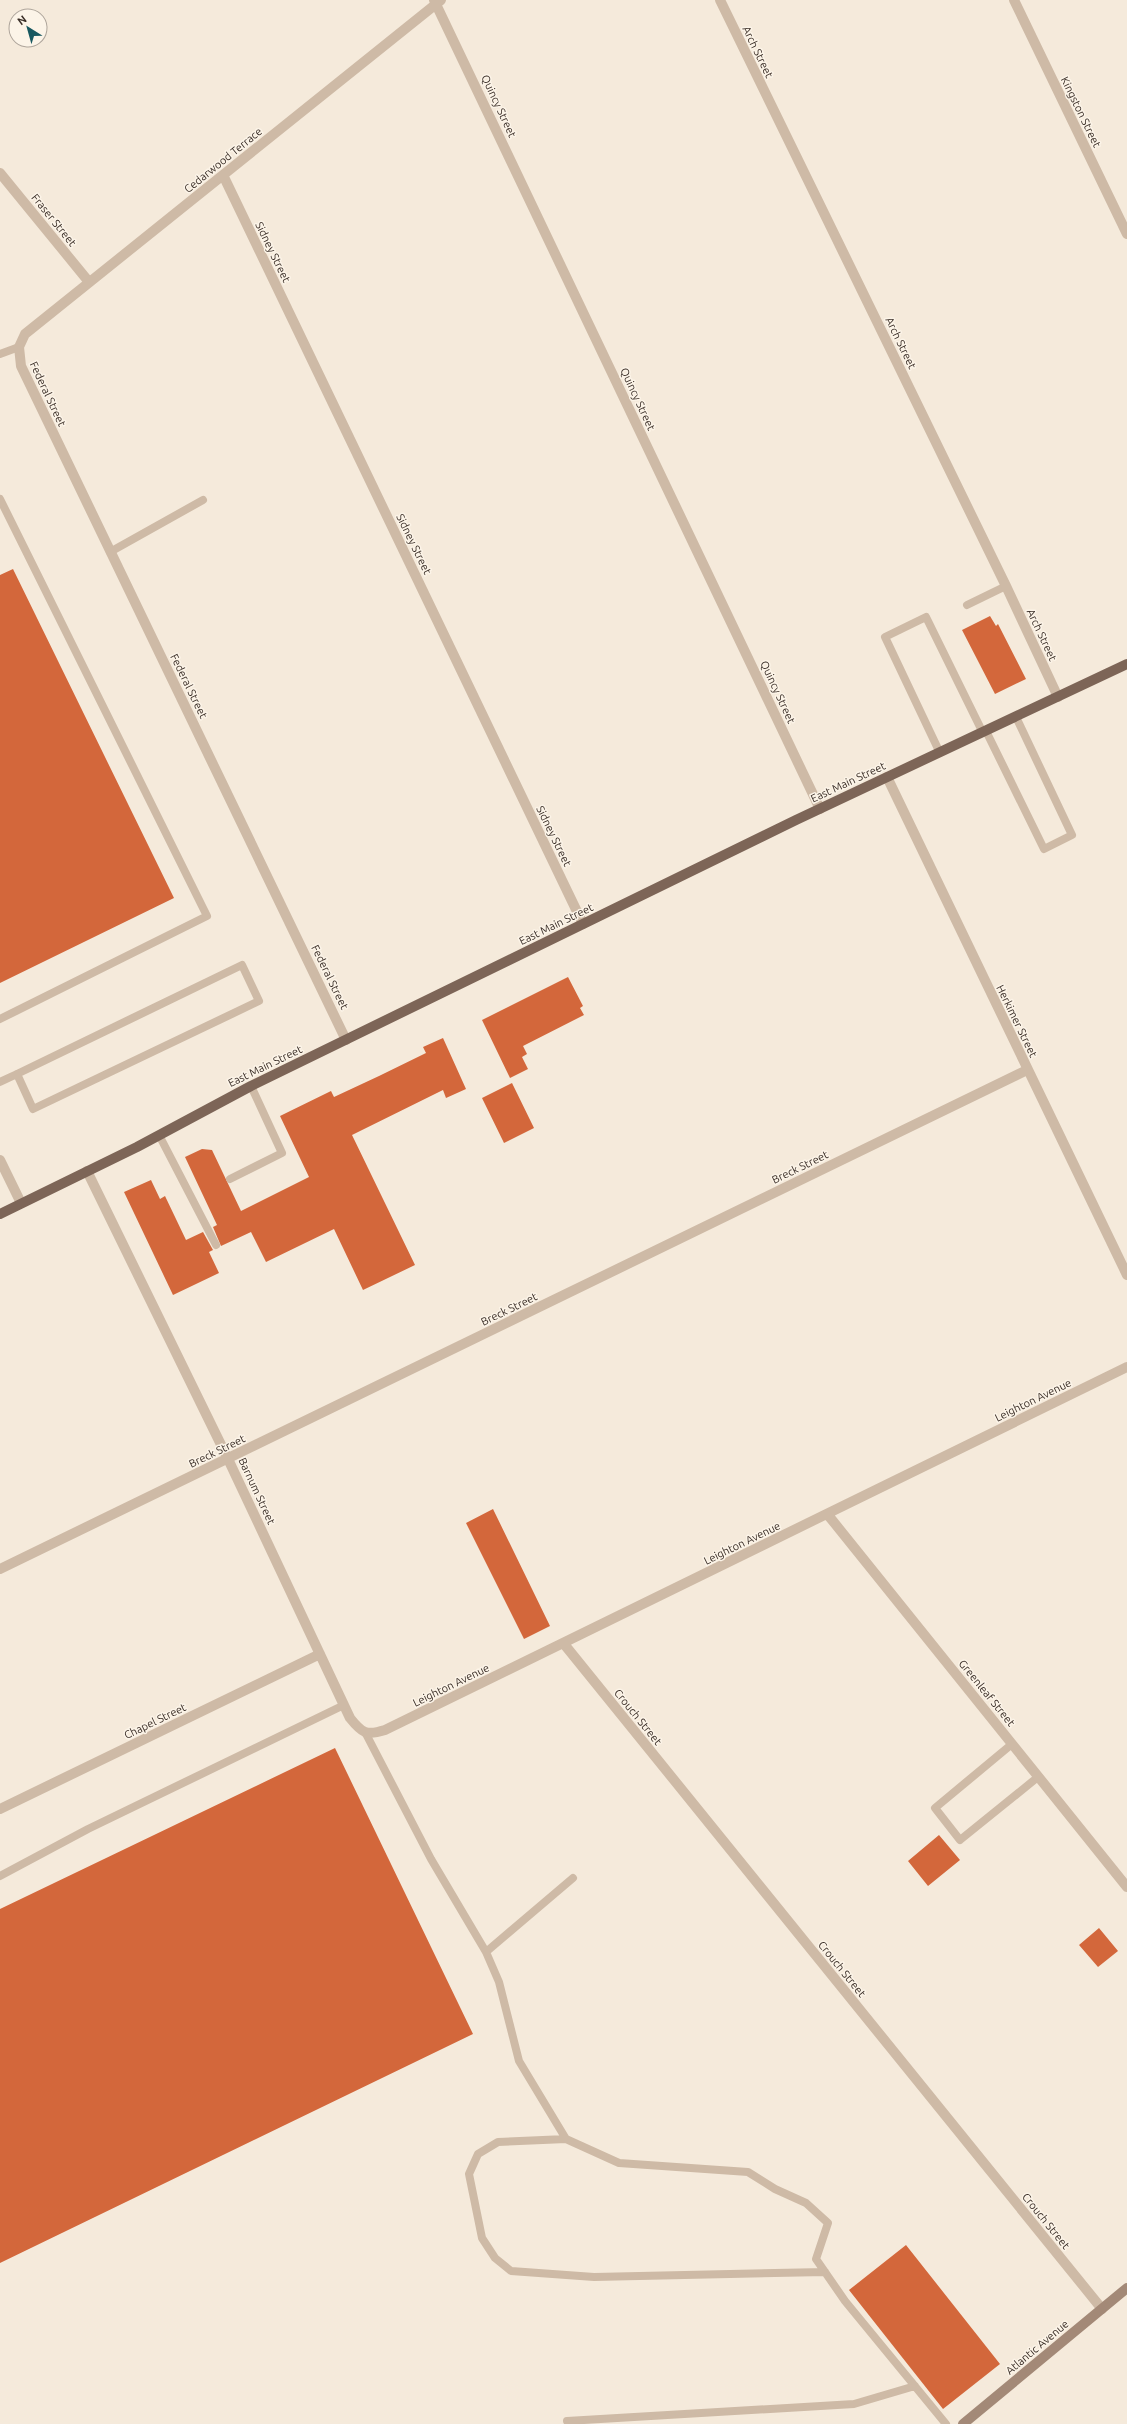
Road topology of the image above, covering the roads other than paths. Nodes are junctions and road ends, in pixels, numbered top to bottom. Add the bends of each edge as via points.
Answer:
1 (720, 0) edge
2 (1014, 0) edge
3 (437, 1) edge
4 (0, 173) edge
5 (223, 175) junction
6 (1127, 234) edge
7 (89, 282) junction
8 (20, 344) junction
9 (0, 354) edge
10 (0, 499) edge
11 (203, 500) dead end
12 (110, 552) junction
13 (1006, 586) junction
14 (967, 605) dead end
15 (1127, 664) edge
16 (1058, 697) junction
17 (1016, 717) junction
18 (984, 732) junction
19 (940, 753) junction
20 (887, 777) junction
21 (820, 809) junction
22 (583, 924) junction
23 (0, 1019) edge
24 (346, 1040) junction
25 (1028, 1070) junction
26 (17, 1074) junction
27 (0, 1082) edge
28 (251, 1086) junction
29 (159, 1135) junction
30 (0, 1160) edge
31 (87, 1171) junction
32 (230, 1179) dead end
33 (21, 1203) junction
34 (0, 1214) edge
35 (216, 1245) dead end
36 (1127, 1274) edge
37 (1127, 1367) edge
38 (228, 1459) junction
39 (828, 1515) junction
40 (0, 1569) edge
41 (564, 1644) junction
42 (320, 1654) junction
43 (344, 1705) junction
44 (365, 1732) junction
45 (1012, 1744) junction
46 (1038, 1777) junction
47 (0, 1809) edge
48 (0, 1876) edge
49 (573, 1878) dead end
50 (1127, 1887) edge
51 (486, 1952) junction
52 (566, 2139) junction
53 (825, 2272) junction
54 (1127, 2288) edge
55 (1102, 2309) junction
56 (915, 2386) junction
57 (567, 2421) dead end
58 (946, 2424) edge
59 (963, 2424) edge

1 - 13 street, Arch Street
2 - 6 street, Kingston Street
3 - 5 street, Cedarwood Terrace
3 - 21 street, Quincy Street
4 - 7 street, Fraser Street
5 - 7 street, Cedarwood Terrace
5 - 22 street, Sidney Street
7 - 8 street, Cedarwood Terrace via 25,334
8 - 9 lane
8 - 12 street, Federal Street via 21,366
10 - 23 lane via 207,916
11 - 12 lane
12 - 24 street, Federal Street
13 - 14 lane
13 - 16 street, Arch Street
15 - 16 main road, East Main Street
16 - 17 main road, East Main Street
17 - 18 main road, East Main Street
17 - 18 lane via 1072,836 1044,849
18 - 19 main road, East Main Street
18 - 19 lane via 926,617 885,637
19 - 20 main road, East Main Street
20 - 21 main road, East Main Street
20 - 25 street, Herkimer Street
21 - 22 main road, East Main Street
22 - 24 main road, East Main Street
24 - 28 main road, East Main Street
25 - 36 street, Herkimer Street
25 - 38 street, Breck Street
26 - 26 lane via 242,965 259,1001 33,1109
26 - 27 lane
28 - 29 main road, East Main Street
28 - 32 lane via 282,1153
29 - 31 main road, East Main Street
29 - 35 lane
30 - 33 street
31 - 33 main road, East Main Street
31 - 38 street, Barnum Street
33 - 34 main road, East Main Street
37 - 39 street, Leighton Avenue
38 - 40 street, Breck Street
38 - 42 street, Barnum Street
39 - 41 street, Leighton Avenue
39 - 45 street, Greenleaf Street
41 - 44 street, Leighton Avenue via 385,1730 373,1734
41 - 55 street, Crouch Street
42 - 43 street, Barnum Street
42 - 47 street, Chapel Street
43 - 44 street, Barnum Street via 354,1723
43 - 48 lane via 88,1830
44 - 51 lane via 430,1860
45 - 46 street, Greenleaf Street
45 - 46 lane via 935,1808 960,1840
46 - 50 street, Greenleaf Street
49 - 51 lane
51 - 52 lane via 499,1982 519,2060
52 - 53 lane via 619,2163 748,2172 775,2189 806,2203 828,2223 816,2259
52 - 53 lane via 498,2142 478,2154 469,2174 482,2238 495,2258 511,2271 594,2277
53 - 56 lane via 845,2301
54 - 55 main road, Atlantic Avenue
55 - 59 main road, Atlantic Avenue
56 - 57 lane via 854,2404
56 - 58 lane

